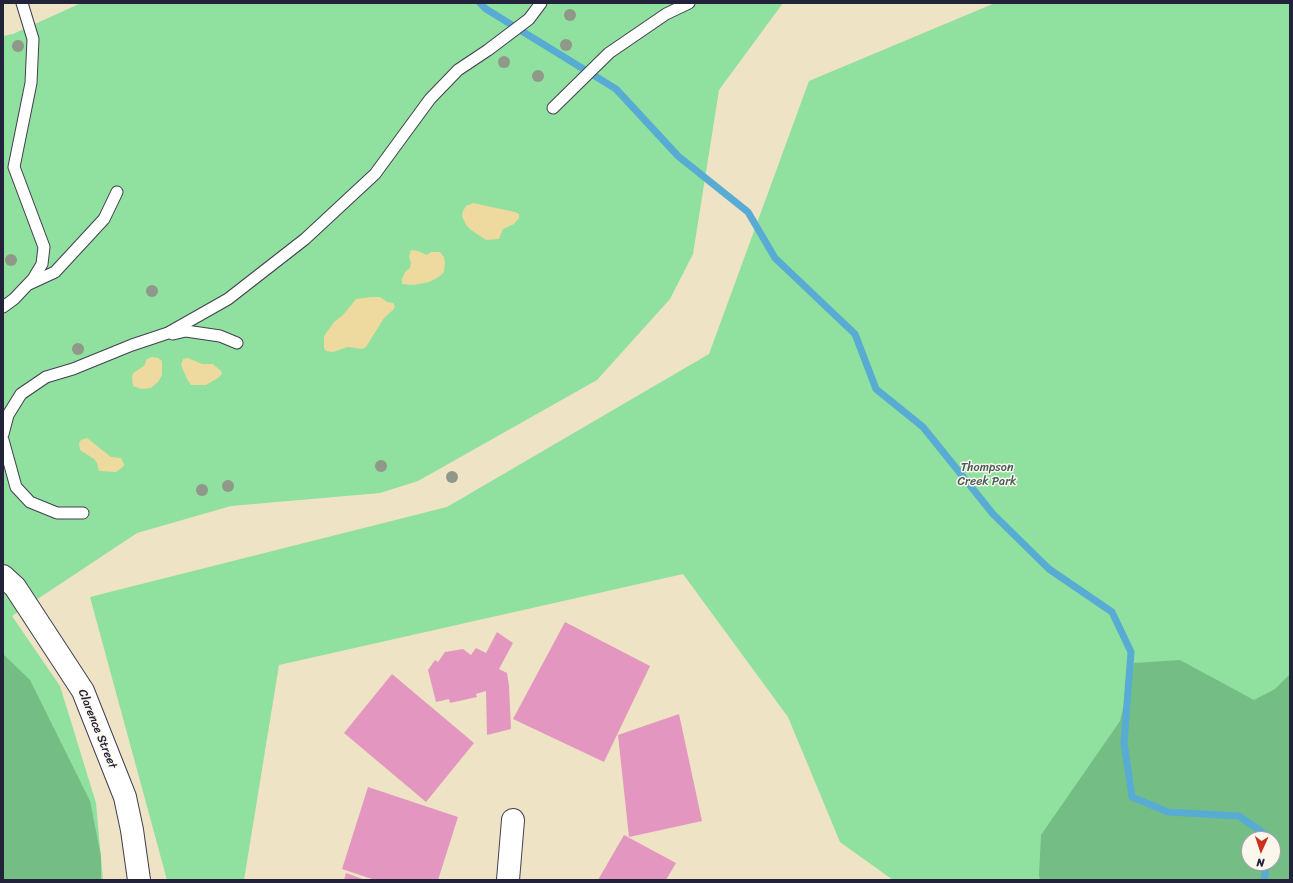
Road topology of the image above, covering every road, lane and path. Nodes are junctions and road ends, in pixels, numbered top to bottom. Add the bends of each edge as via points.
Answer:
1 (22, 3) edge
2 (542, 3) edge
3 (689, 3) edge
4 (553, 108) dead end
5 (117, 192) dead end
6 (27, 285) junction
7 (3, 307) edge
8 (153, 339) junction
9 (237, 343) dead end
10 (5, 416) edge
11 (3, 434) edge
12 (3, 440) edge
13 (83, 513) dead end
14 (3, 576) edge
15 (513, 820) dead end
16 (139, 880) edge
17 (508, 880) edge

1 - 6 lane via 33,39 31,83 14,167 44,247 42,264
2 - 8 lane via 529,19 458,70 430,100 375,174 305,239 228,299 168,334
3 - 4 lane via 666,14 609,53
5 - 6 lane via 104,219 55,272
6 - 7 lane
8 - 9 lane via 186,331 220,336
8 - 10 lane via 46,377 20,394
10 - 11 lane
12 - 13 lane via 16,487 30,502 57,513
14 - 16 street, Clarence Street via 15,587 83,691 125,797
15 - 17 street

